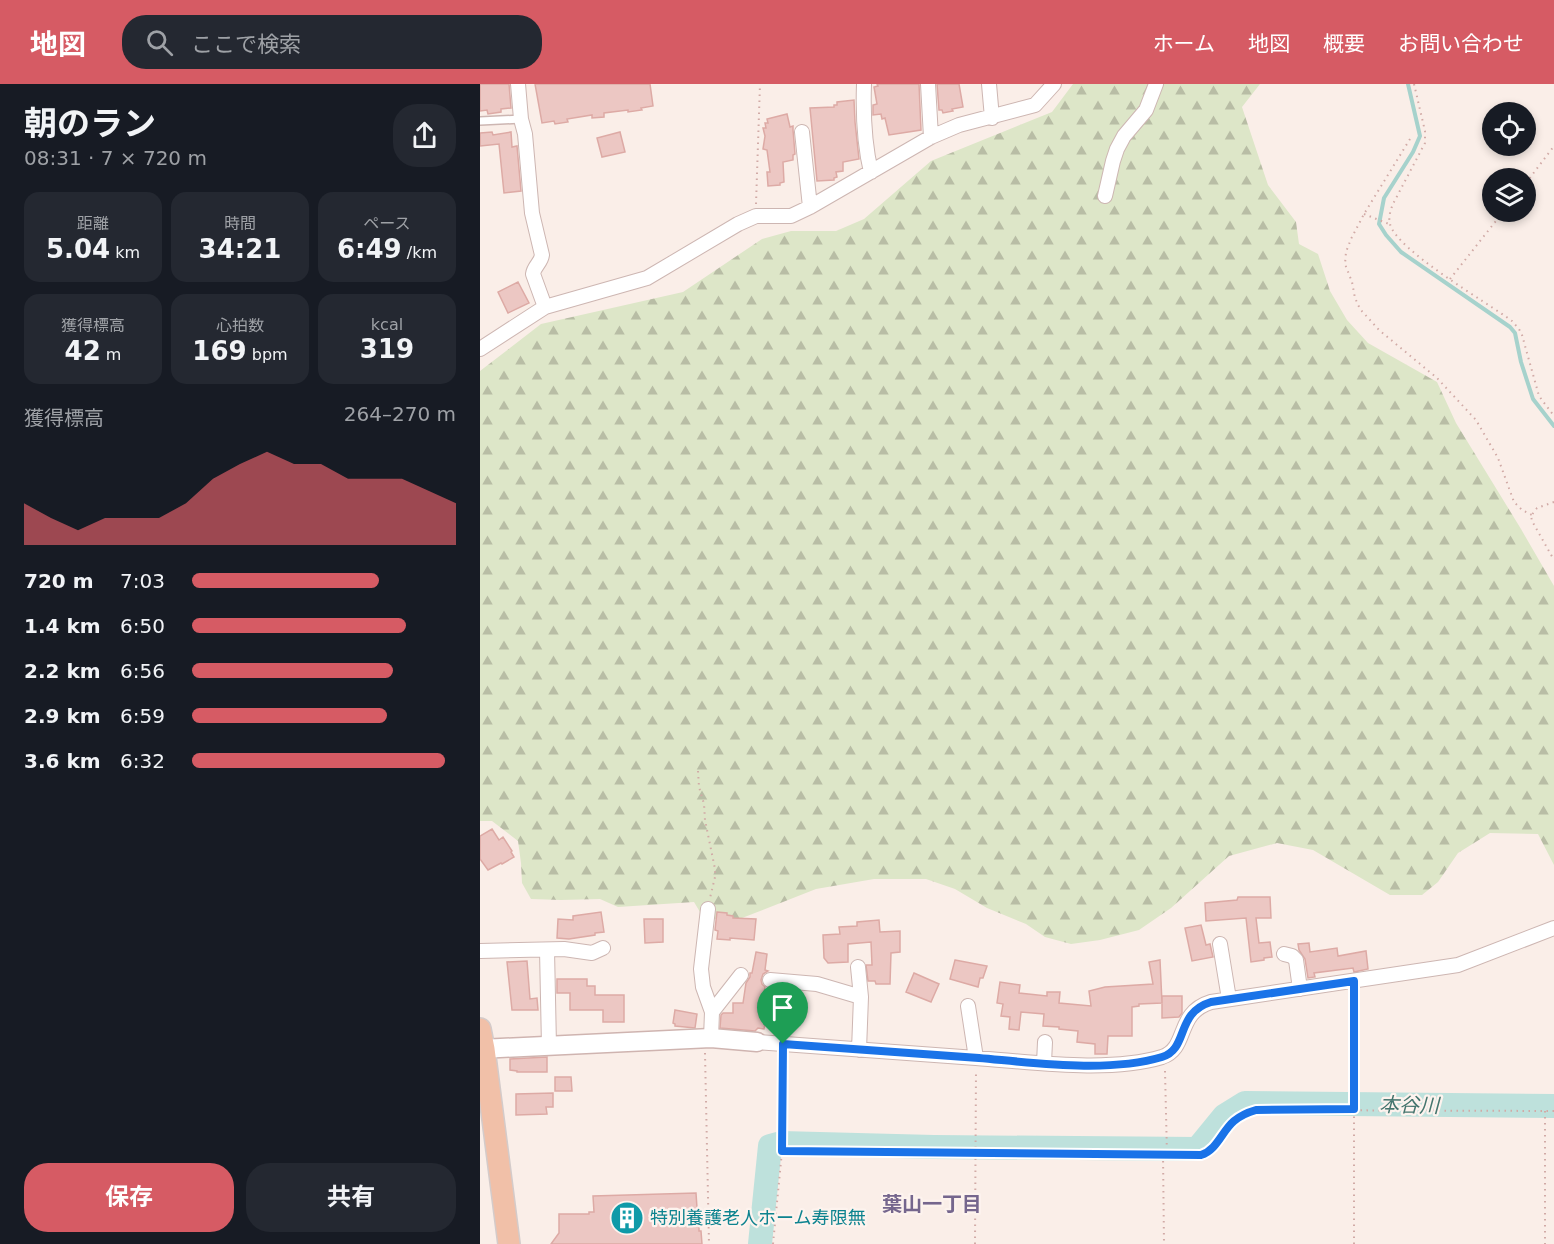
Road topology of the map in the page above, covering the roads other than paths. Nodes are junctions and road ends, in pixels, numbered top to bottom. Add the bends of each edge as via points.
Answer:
1 (518, 84) edge
2 (864, 84) edge
3 (928, 84) edge
4 (989, 84) edge
5 (1054, 84) edge
6 (1156, 84) edge
7 (992, 117) junction
8 (520, 119) junction
9 (480, 121) edge
10 (802, 132) dead end
11 (932, 137) junction
12 (872, 172) junction
13 (1105, 196) dead end
14 (810, 207) junction
15 (545, 307) junction
16 (480, 349) edge
17 (708, 909) road end
18 (1554, 928) edge
19 (1220, 945) dead end
20 (603, 948) dead end
21 (547, 950) junction
22 (480, 951) edge
23 (1284, 954) dead end
24 (858, 967) dead end
25 (741, 975) dead end
26 (770, 980) dead end
27 (1300, 989) junction
28 (861, 997) junction
29 (1229, 999) junction
30 (968, 1006) dead end
31 (712, 1012) junction
32 (708, 1038) junction
33 (481, 1042) edge
34 (757, 1042) joint
35 (1045, 1042) dead end
36 (549, 1046) junction
37 (859, 1050) junction
38 (976, 1058) junction
39 (1044, 1064) junction
40 (509, 1244) edge

1 - 8 street
2 - 12 street
3 - 11 street
4 - 7 street
5 - 7 street via 1035,105
6 - 13 street via 1146,110 1117,149
7 - 11 street
8 - 9 lane
8 - 15 street via 525,134 532,213 542,255 533,274
10 - 14 street
11 - 12 street
12 - 14 street
14 - 15 street via 791,216 756,216 647,278
15 - 16 street
17 - 31 street via 701,969
18 - 27 street via 1458,965
19 - 29 street
20 - 21 street via 592,953
21 - 22 street
21 - 36 street
23 - 27 street via 1296,960
24 - 28 street
25 - 31 street
26 - 28 street via 817,984
27 - 29 street
28 - 37 street
29 - 39 street via 1202,1005 1194,1011 1176,1049 1165,1056 1121,1064
30 - 38 street
31 - 32 street
32 - 34 street
32 - 36 street
33 - 36 street
33 - 40 main road
34 - 37 street
35 - 39 street
37 - 38 street
38 - 39 street

